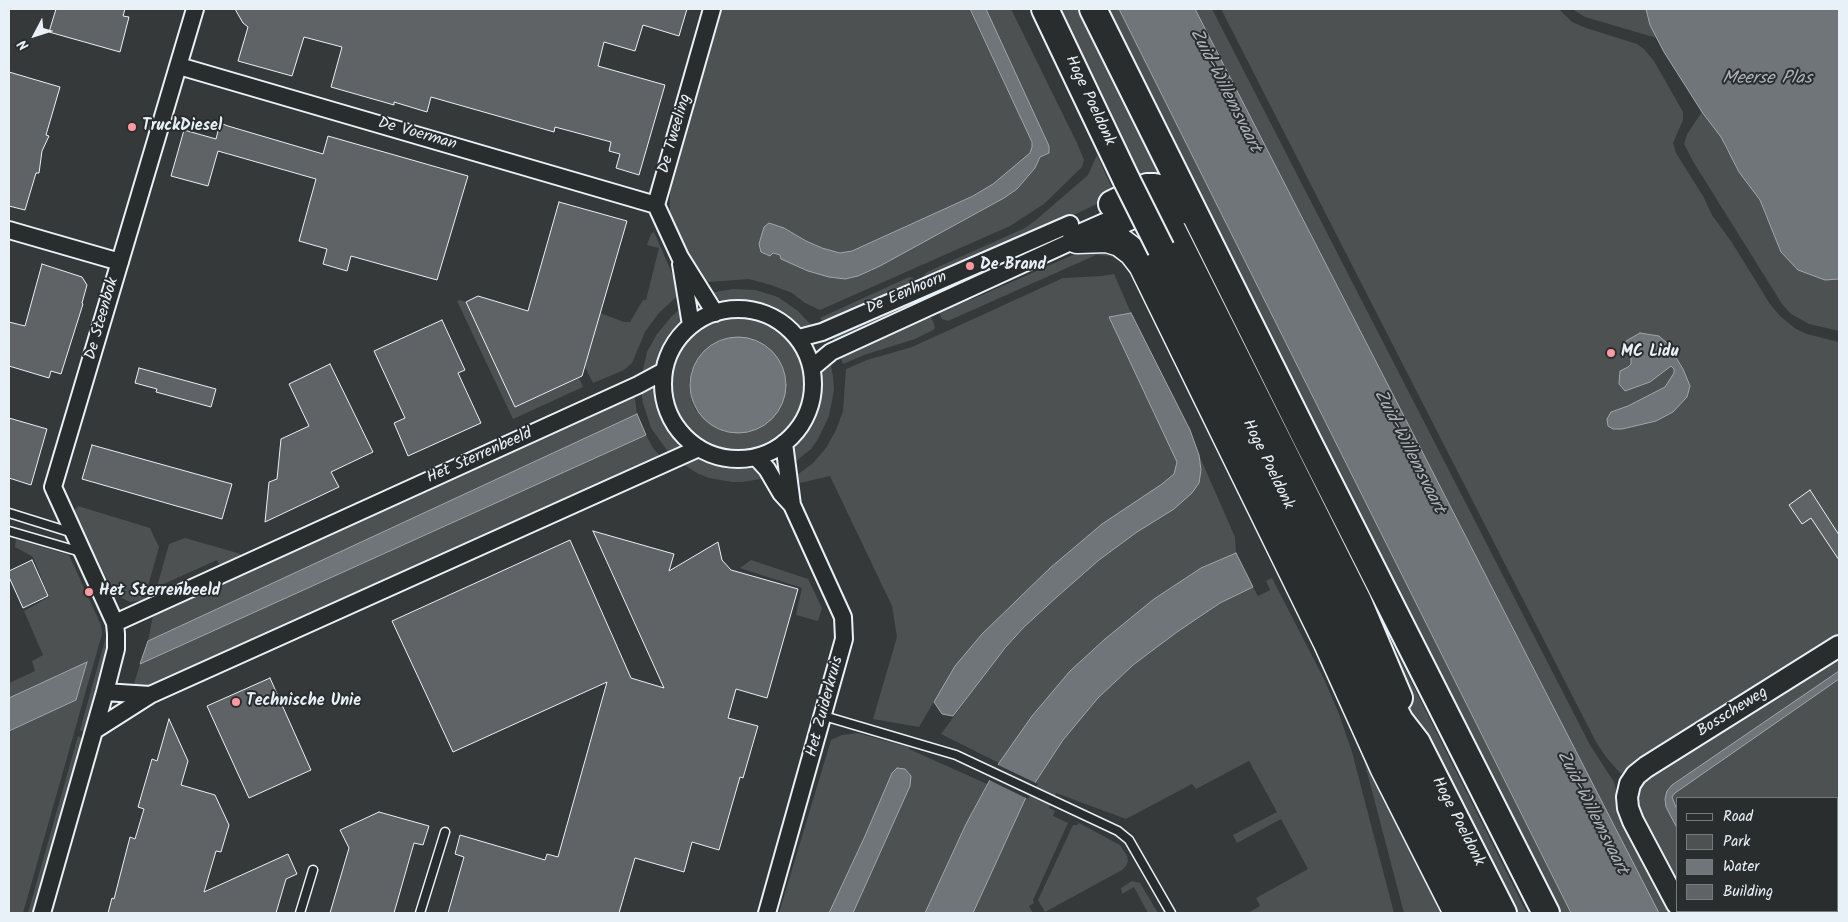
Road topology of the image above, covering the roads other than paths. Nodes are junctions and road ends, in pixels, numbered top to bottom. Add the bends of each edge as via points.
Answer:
1 (195, 9) edge
2 (712, 9) edge
3 (1045, 9) edge
4 (1093, 9) edge
5 (179, 66) junction
6 (656, 204) junction
7 (1198, 220) junction
8 (9, 230) edge
9 (1073, 231) junction
10 (680, 257) junction
11 (120, 262) junction
12 (715, 313) junction
13 (691, 325) junction
14 (799, 338) junction
15 (813, 367) junction
16 (664, 371) junction
17 (784, 443) junction
18 (699, 448) junction
19 (756, 457) junction
20 (792, 506) junction
21 (9, 513) edge
22 (9, 531) edge
23 (75, 534) junction
24 (83, 552) junction
25 (1340, 614) junction
26 (114, 623) junction
27 (1839, 646) edge
28 (105, 692) junction
29 (150, 695) junction
30 (824, 716) junction
31 (95, 730) junction
32 (1417, 742) junction
33 (445, 832) dead end
34 (313, 870) dead end
35 (1676, 902) edge
36 (42, 913) edge
37 (300, 913) edge
38 (420, 913) edge
39 (768, 913) edge
40 (1171, 913) edge
41 (1458, 913) edge
42 (1482, 913) edge
43 (1503, 913) edge
44 (1546, 913) edge

1 - 5 street, De Steenbok
2 - 6 street, De Tweeling
3 - 25 highway, Hoge Poeldonk, bridge via 1126,181
4 - 7 highway
5 - 6 street, De Voerman
5 - 11 street, De Steenbok
6 - 10 street
7 - 9 highway via 1170,194 1155,187 1138,191
7 - 44 highway
8 - 11 street
9 - 14 street, De Eenhoorn via 822,332
9 - 15 street, De Eenhoorn via 831,352
9 - 32 highway via 1153,209 1168,221 1358,601
9 - 41 highway via 1120,242 1143,265 1328,643 1384,769
10 - 12 street
10 - 13 street
11 - 23 street, De Steenbok via 53,487
12 - 13 street
12 - 14 street via 726,310 752,312 775,321
13 - 16 street via 670,351
14 - 15 street
15 - 17 street via 813,387 806,418
16 - 18 street via 664,395 668,408 684,436
16 - 26 street, Het Sterrenbeeld
17 - 19 street via 772,452
17 - 20 street, Het Zuiderkruis
18 - 19 street via 724,458
18 - 29 street
19 - 20 street, Het Zuiderkruis
20 - 30 street, Het Zuiderkruis via 843,617 844,639
21 - 23 lane
22 - 24 lane
23 - 24 street, De Steenbok
24 - 26 street, De Steenbok
25 - 32 highway, Hoge Poeldonk via 1355,632 1400,721
25 - 42 highway via 1386,724
26 - 28 street via 116,649
27 - 35 street, Bosscheweg via 1646,767 1630,784 1627,797 1633,821
28 - 29 street
28 - 31 street
29 - 31 street
30 - 39 street, Het Zuiderkruis
30 - 40 lane via 956,755 1118,831 1129,840
31 - 36 street
32 - 43 highway, Hoge Poeldonk
33 - 38 lane
34 - 37 lane

